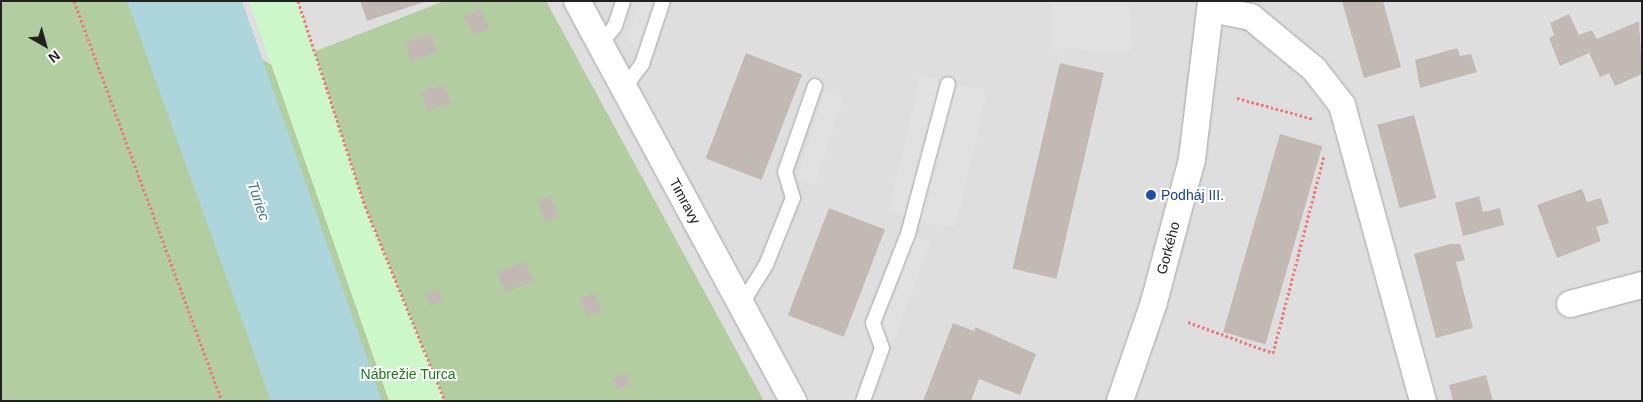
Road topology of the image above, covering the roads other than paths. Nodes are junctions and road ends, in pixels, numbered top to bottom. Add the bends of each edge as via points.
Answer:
1 (577, 1) edge
2 (623, 1) edge
3 (663, 1) edge
4 (1211, 5) edge
5 (600, 45) junction
6 (948, 84) dead end
7 (815, 86) dead end
8 (624, 88) junction
9 (1642, 285) edge
10 (1570, 304) dead end
11 (741, 305) junction
12 (793, 401) edge
13 (863, 401) edge
14 (1120, 401) edge
15 (1423, 401) edge

1 - 5 street, Timravy
2 - 5 lane via 615,26
3 - 8 lane via 642,64
4 - 14 street, Gorkého via 1192,159 1154,302
4 - 15 street via 1251,17 1314,69 1342,105
5 - 8 street, Timravy
6 - 13 lane via 908,234 873,323 882,348
7 - 11 lane via 785,172 792,198 766,265
8 - 11 street, Timravy
9 - 10 street
11 - 12 street, Timravy

